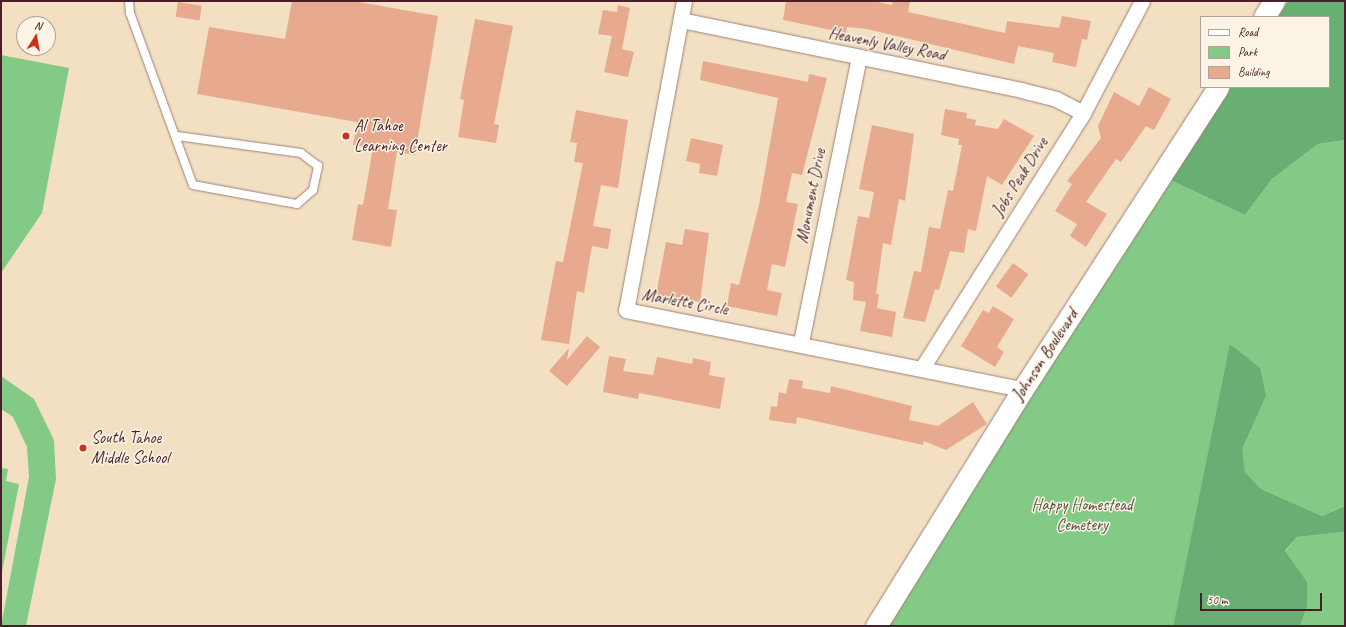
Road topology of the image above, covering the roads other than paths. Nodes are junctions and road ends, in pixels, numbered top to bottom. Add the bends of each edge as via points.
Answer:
1 (130, 1) edge
2 (684, 1) edge
3 (1142, 1) edge
4 (1274, 1) edge
5 (1265, 16) edge
6 (681, 20) junction
7 (859, 58) junction
8 (1217, 88) edge
9 (1083, 113) junction
10 (177, 136) junction
11 (801, 342) junction
12 (922, 368) junction
13 (1023, 388) junction
14 (876, 626) edge

1 - 10 lane via 130,13
2 - 6 street, Marlette Circle
3 - 9 street, Jobs Peak Drive
4 - 5 street
6 - 7 street, Heavenly Valley Road
6 - 11 street, Marlette Circle via 626,310
7 - 9 street, Heavenly Valley Road via 1022,90 1056,99
7 - 11 street, Monument Drive
8 - 13 street, Johnson Boulevard
9 - 12 street, Jobs Peak Drive
10 - 10 lane via 193,185 297,204 313,190 318,166 301,153
11 - 12 street, Marlette Circle
12 - 13 street, Marlette Circle
13 - 14 street, Johnson Boulevard

